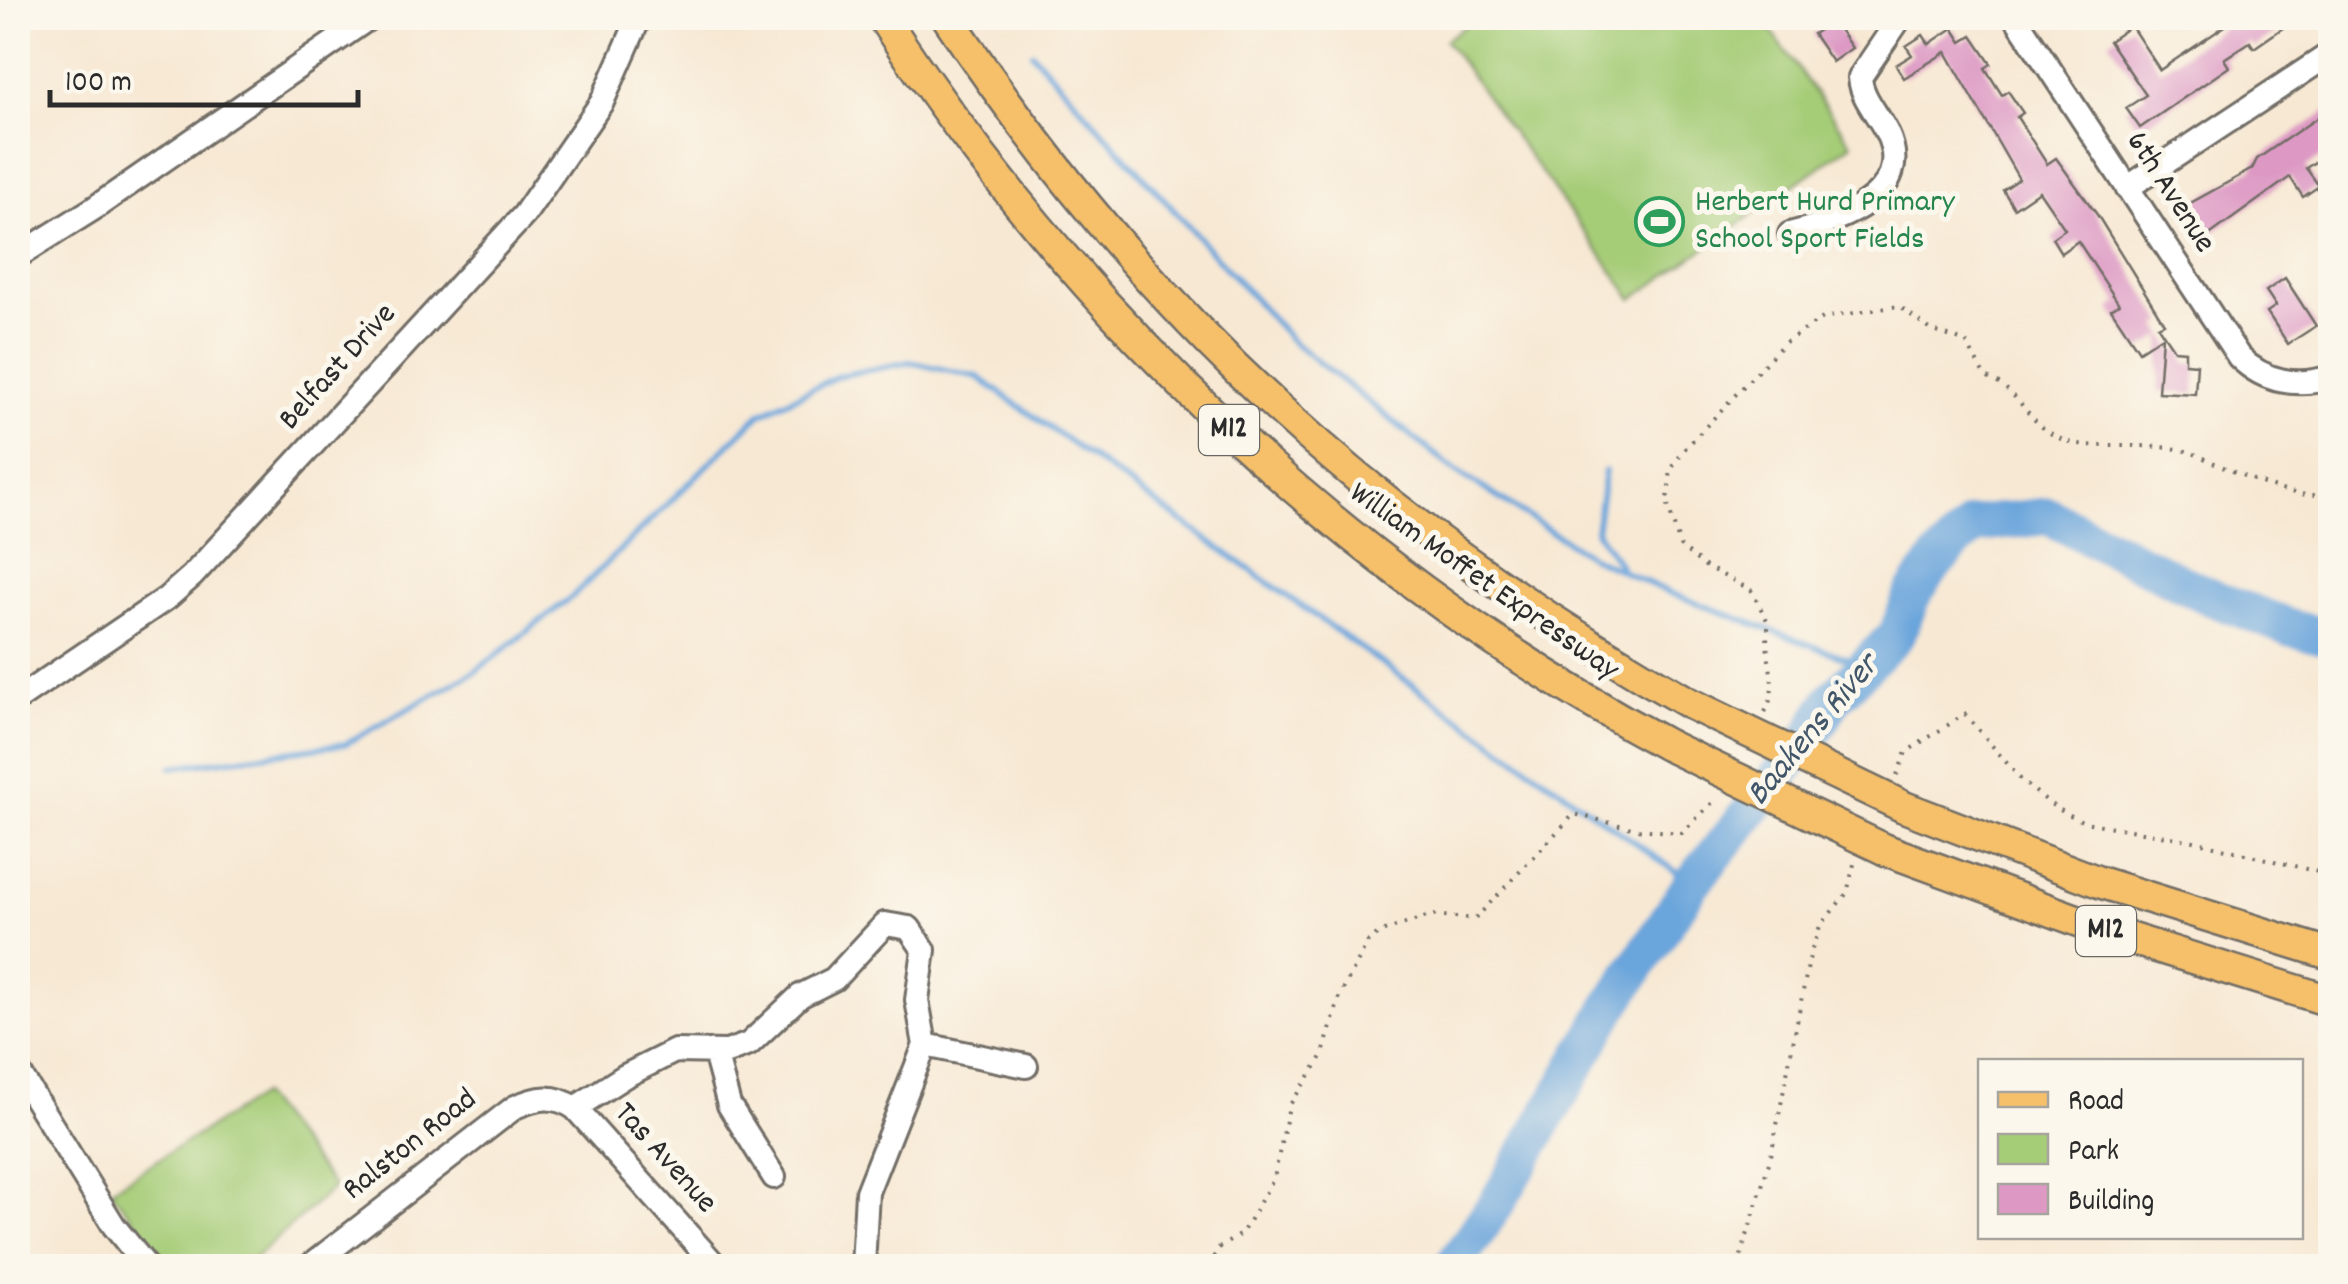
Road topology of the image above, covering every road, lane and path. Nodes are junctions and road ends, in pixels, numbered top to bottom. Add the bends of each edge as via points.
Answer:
1 (368, 18) edge
2 (639, 18) edge
3 (883, 18) edge
4 (948, 18) edge
5 (1900, 18) edge
6 (2016, 18) edge
7 (2330, 54) edge
8 (2126, 188) junction
9 (1790, 234) dead end
10 (18, 256) edge
11 (2330, 377) edge
12 (2330, 492) edge
13 (1776, 694) dead end
14 (18, 699) edge
15 (1898, 796) junction
16 (1716, 800) dead end
17 (1873, 850) junction
18 (2330, 876) edge
19 (2330, 954) edge
20 (2330, 1001) edge
21 (925, 1045) junction
22 (715, 1052) junction
23 (1026, 1066) dead end
24 (18, 1071) edge
25 (568, 1104) junction
26 (28, 1111) edge
27 (774, 1176) dead end
28 (146, 1266) edge
29 (310, 1266) edge
30 (716, 1266) edge
31 (863, 1266) edge
32 (1208, 1266) edge
33 (1738, 1266) edge

1 - 10 street
2 - 14 street, Belfast Drive via 602,102 524,215 192,576
3 - 17 main road, William Moffet Expressway / M12, bridge via 956,124 1100,301 1331,520 1594,706
4 - 15 main road, William Moffet Expressway / M12, bridge via 1074,194 1156,289 1355,479 1552,622 1690,703
5 - 9 street via 1860,77 1894,148 1889,176 1854,213
6 - 8 street, 6th Avenue
7 - 8 street
8 - 11 street, 6th Avenue via 2239,357 2288,382
12 - 13 path via 2314,498 2189,452 2066,442 2039,426 2008,386 1985,377 1966,342 1932,330 1899,306 1823,318 1753,372 1671,470 1667,502 1680,546 1750,590 1769,624
15 - 18 path via 1906,752 1966,714 2023,782 2084,822 2194,841
15 - 19 main road, William Moffet Expressway / M12 via 2099,882
16 - 32 path via 1682,833 1636,830 1574,814 1475,919 1432,915 1368,942 1340,996 1322,1058 1288,1106 1274,1178 1242,1234 1219,1248
17 - 20 main road, William Moffet Expressway / M12
17 - 33 path via 1820,926 1810,955 1771,1156
21 - 22 street via 918,1000 924,950 916,933 894,922 877,928 843,970 800,996 761,1035
21 - 23 street
21 - 31 street via 868,1192
22 - 25 street via 674,1051
22 - 27 street via 729,1105
24 - 26 street
25 - 29 street, Ralston Road via 532,1099 516,1106
25 - 30 street, Tas Avenue
26 - 28 street

